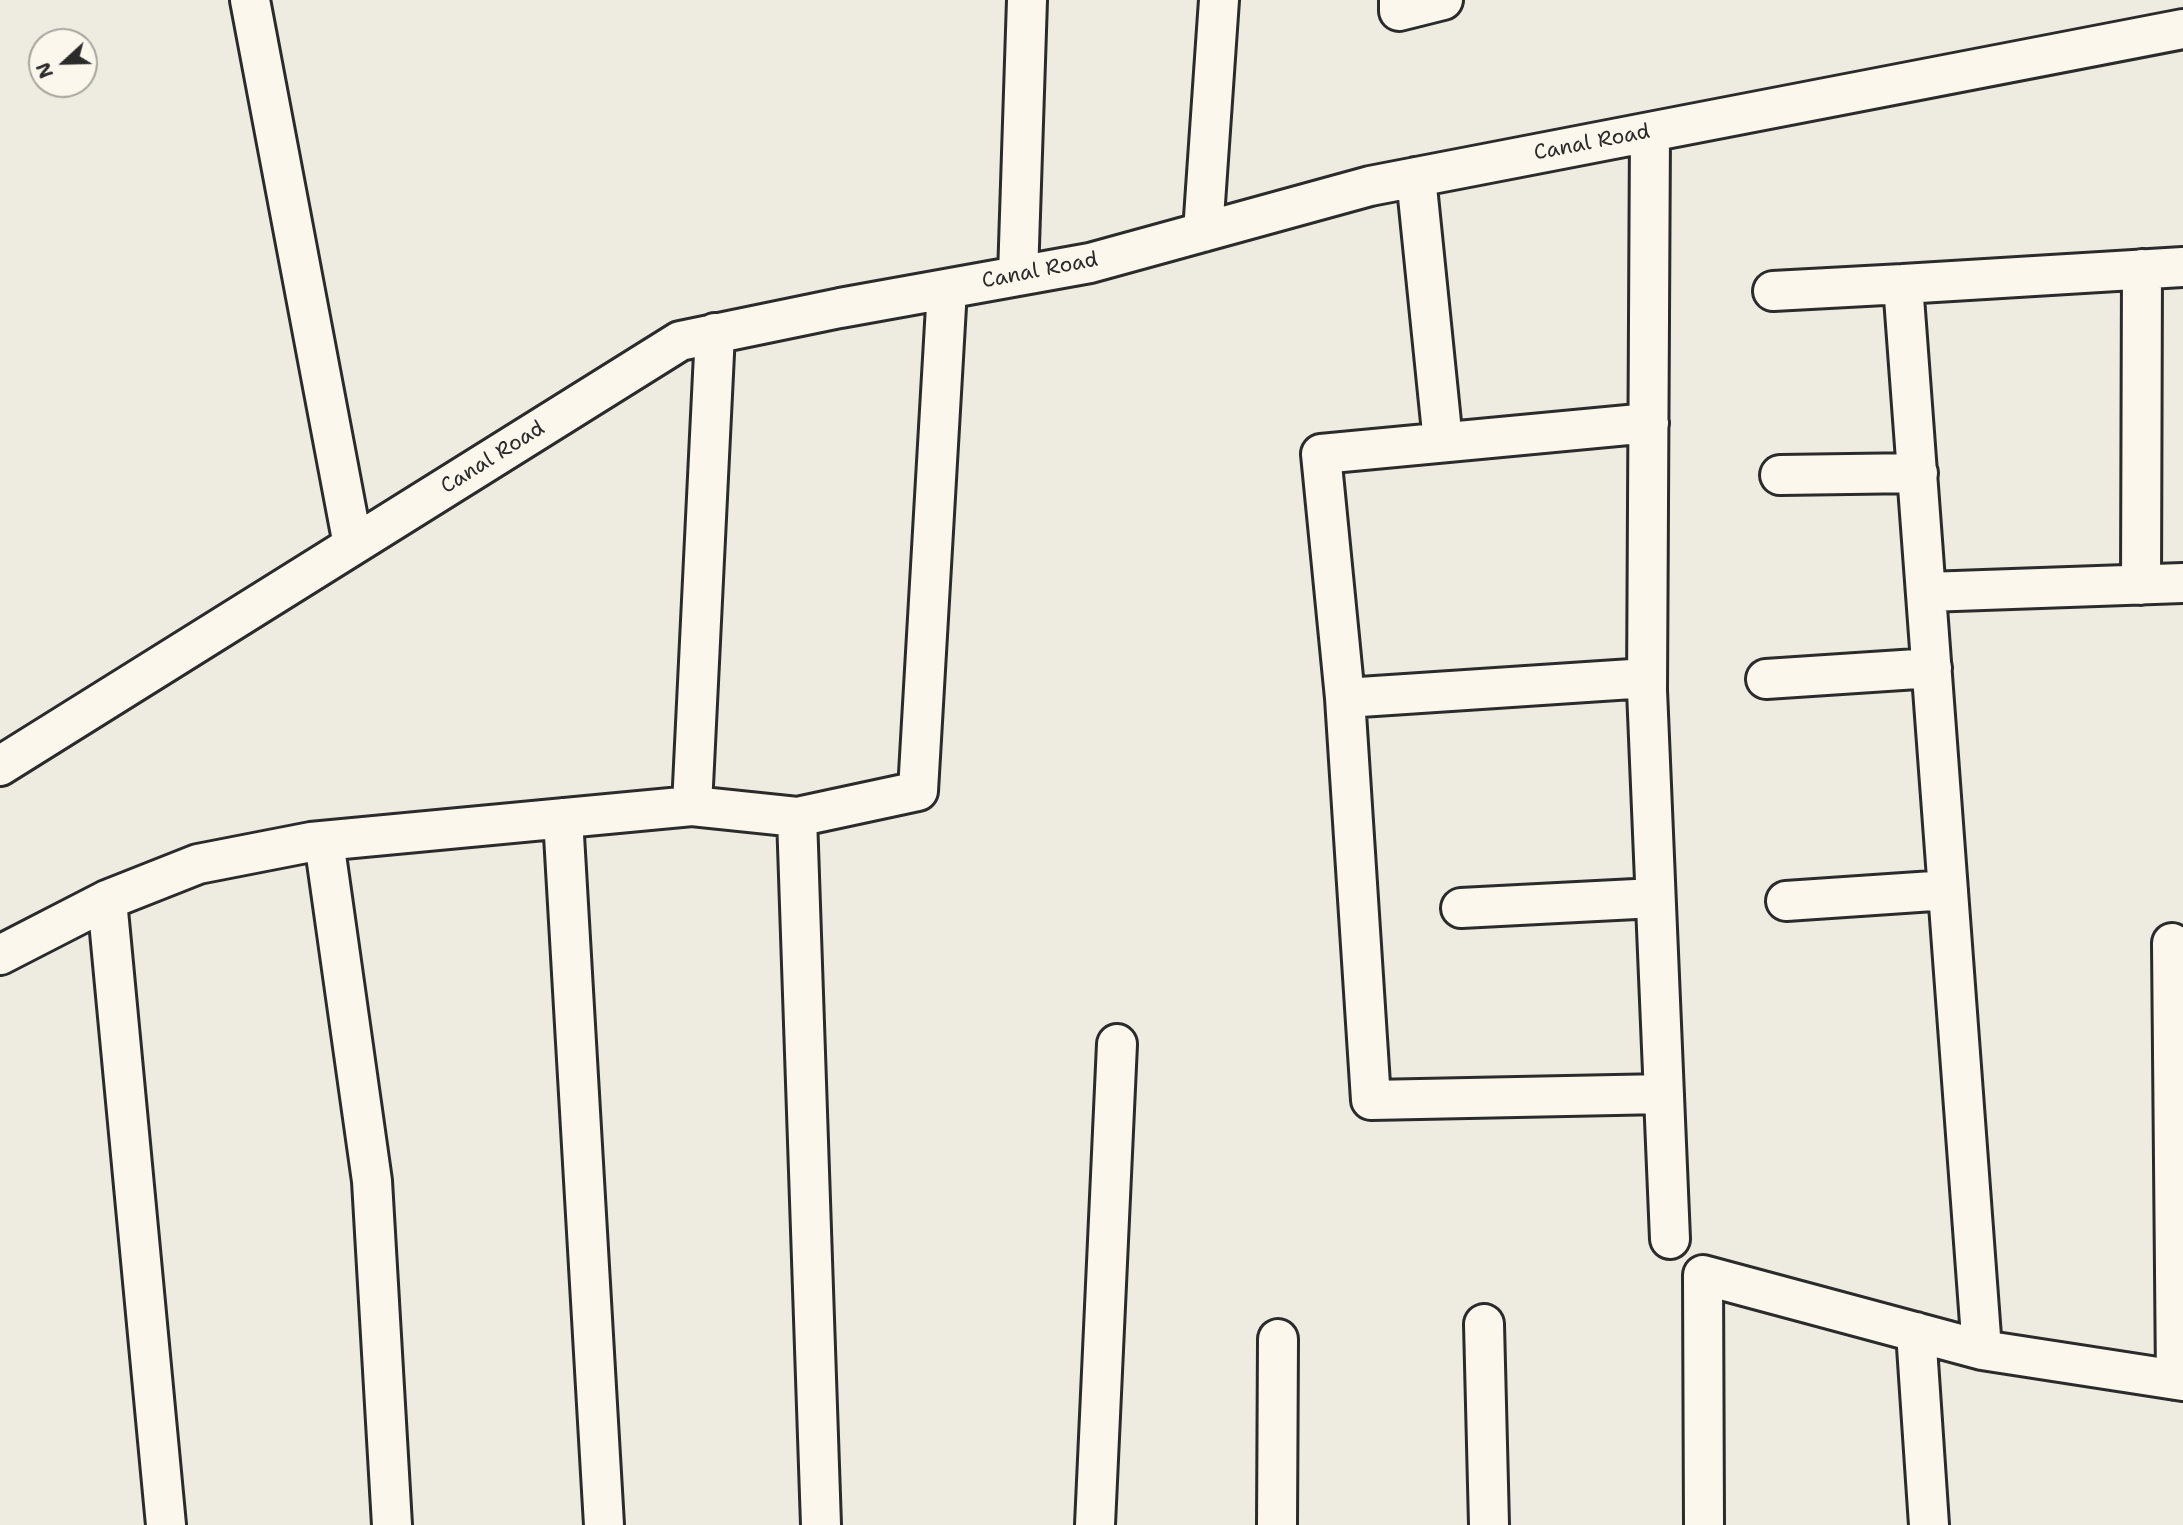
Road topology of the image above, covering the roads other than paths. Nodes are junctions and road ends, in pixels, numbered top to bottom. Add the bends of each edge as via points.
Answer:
1 (250, 0) edge
2 (1027, 0) edge
3 (1219, 0) edge
4 (1399, 0) edge
5 (1443, 0) edge
6 (2183, 29) edge
7 (1650, 132) junction
8 (1416, 177) junction
9 (1203, 232) junction
10 (2183, 267) edge
11 (2143, 269) junction
12 (1018, 276) junction
13 (1903, 284) junction
14 (947, 289) junction
15 (1773, 292) dead end
16 (715, 334) junction
17 (1649, 423) junction
18 (1443, 442) junction
19 (1918, 473) junction
20 (1780, 475) dead end
21 (353, 545) junction
22 (2183, 583) edge
23 (2141, 585) junction
24 (1927, 592) junction
25 (1933, 668) junction
26 (1647, 678) junction
27 (1766, 679) dead end
28 (1345, 698) junction
29 (0, 766) edge
30 (692, 806) junction
31 (797, 817) junction
32 (563, 818) junction
33 (324, 841) junction
34 (1948, 890) junction
35 (1655, 898) junction
36 (107, 900) junction
37 (1786, 901) dead end
38 (1461, 908) dead end
39 (2172, 943) dead end
40 (0, 955) edge
41 (1117, 1044) dead end
42 (1664, 1094) junction
43 (2178, 1177) edge
44 (1670, 1239) dead end
45 (1484, 1324) dead end
46 (1916, 1332) junction
47 (1279, 1339) dead end
48 (1982, 1350) junction
49 (2179, 1380) edge
50 (166, 1525) edge
51 (392, 1525) edge
52 (604, 1525) edge
53 (821, 1525) edge
54 (1095, 1525) edge
55 (1278, 1525) edge
56 (1489, 1525) edge
57 (1704, 1525) edge
58 (1929, 1525) edge

1 - 21 street
2 - 12 street
3 - 9 street
4 - 5 street via 1399,11
6 - 7 street, Canal Road
7 - 8 street, Canal Road
7 - 17 street
8 - 9 street, Canal Road
8 - 18 street
9 - 12 street, Canal Road via 1090,263
10 - 11 street
11 - 13 street
11 - 23 street
12 - 14 street, Canal Road
13 - 15 street
13 - 19 street
14 - 16 street, Canal Road
14 - 31 street via 918,791
16 - 21 street, Canal Road via 680,341
16 - 30 street
17 - 18 street
17 - 26 street
18 - 28 street via 1321,454
19 - 20 street
19 - 24 street
21 - 29 street, Canal Road
22 - 23 street
23 - 24 street
24 - 25 street
25 - 27 street
25 - 34 street
26 - 28 street
26 - 35 street
28 - 42 street via 1371,1100
30 - 31 street
30 - 32 street
31 - 53 street
32 - 33 street
32 - 52 street
33 - 36 street via 198,864
33 - 51 street via 372,1181
34 - 37 street
34 - 48 street
35 - 38 street
35 - 42 street
36 - 40 street
36 - 50 street
39 - 43 street
41 - 54 street
42 - 44 street
43 - 49 street
45 - 56 street
46 - 48 street
46 - 57 street via 1703,1275
46 - 58 street
47 - 55 street
48 - 49 street

